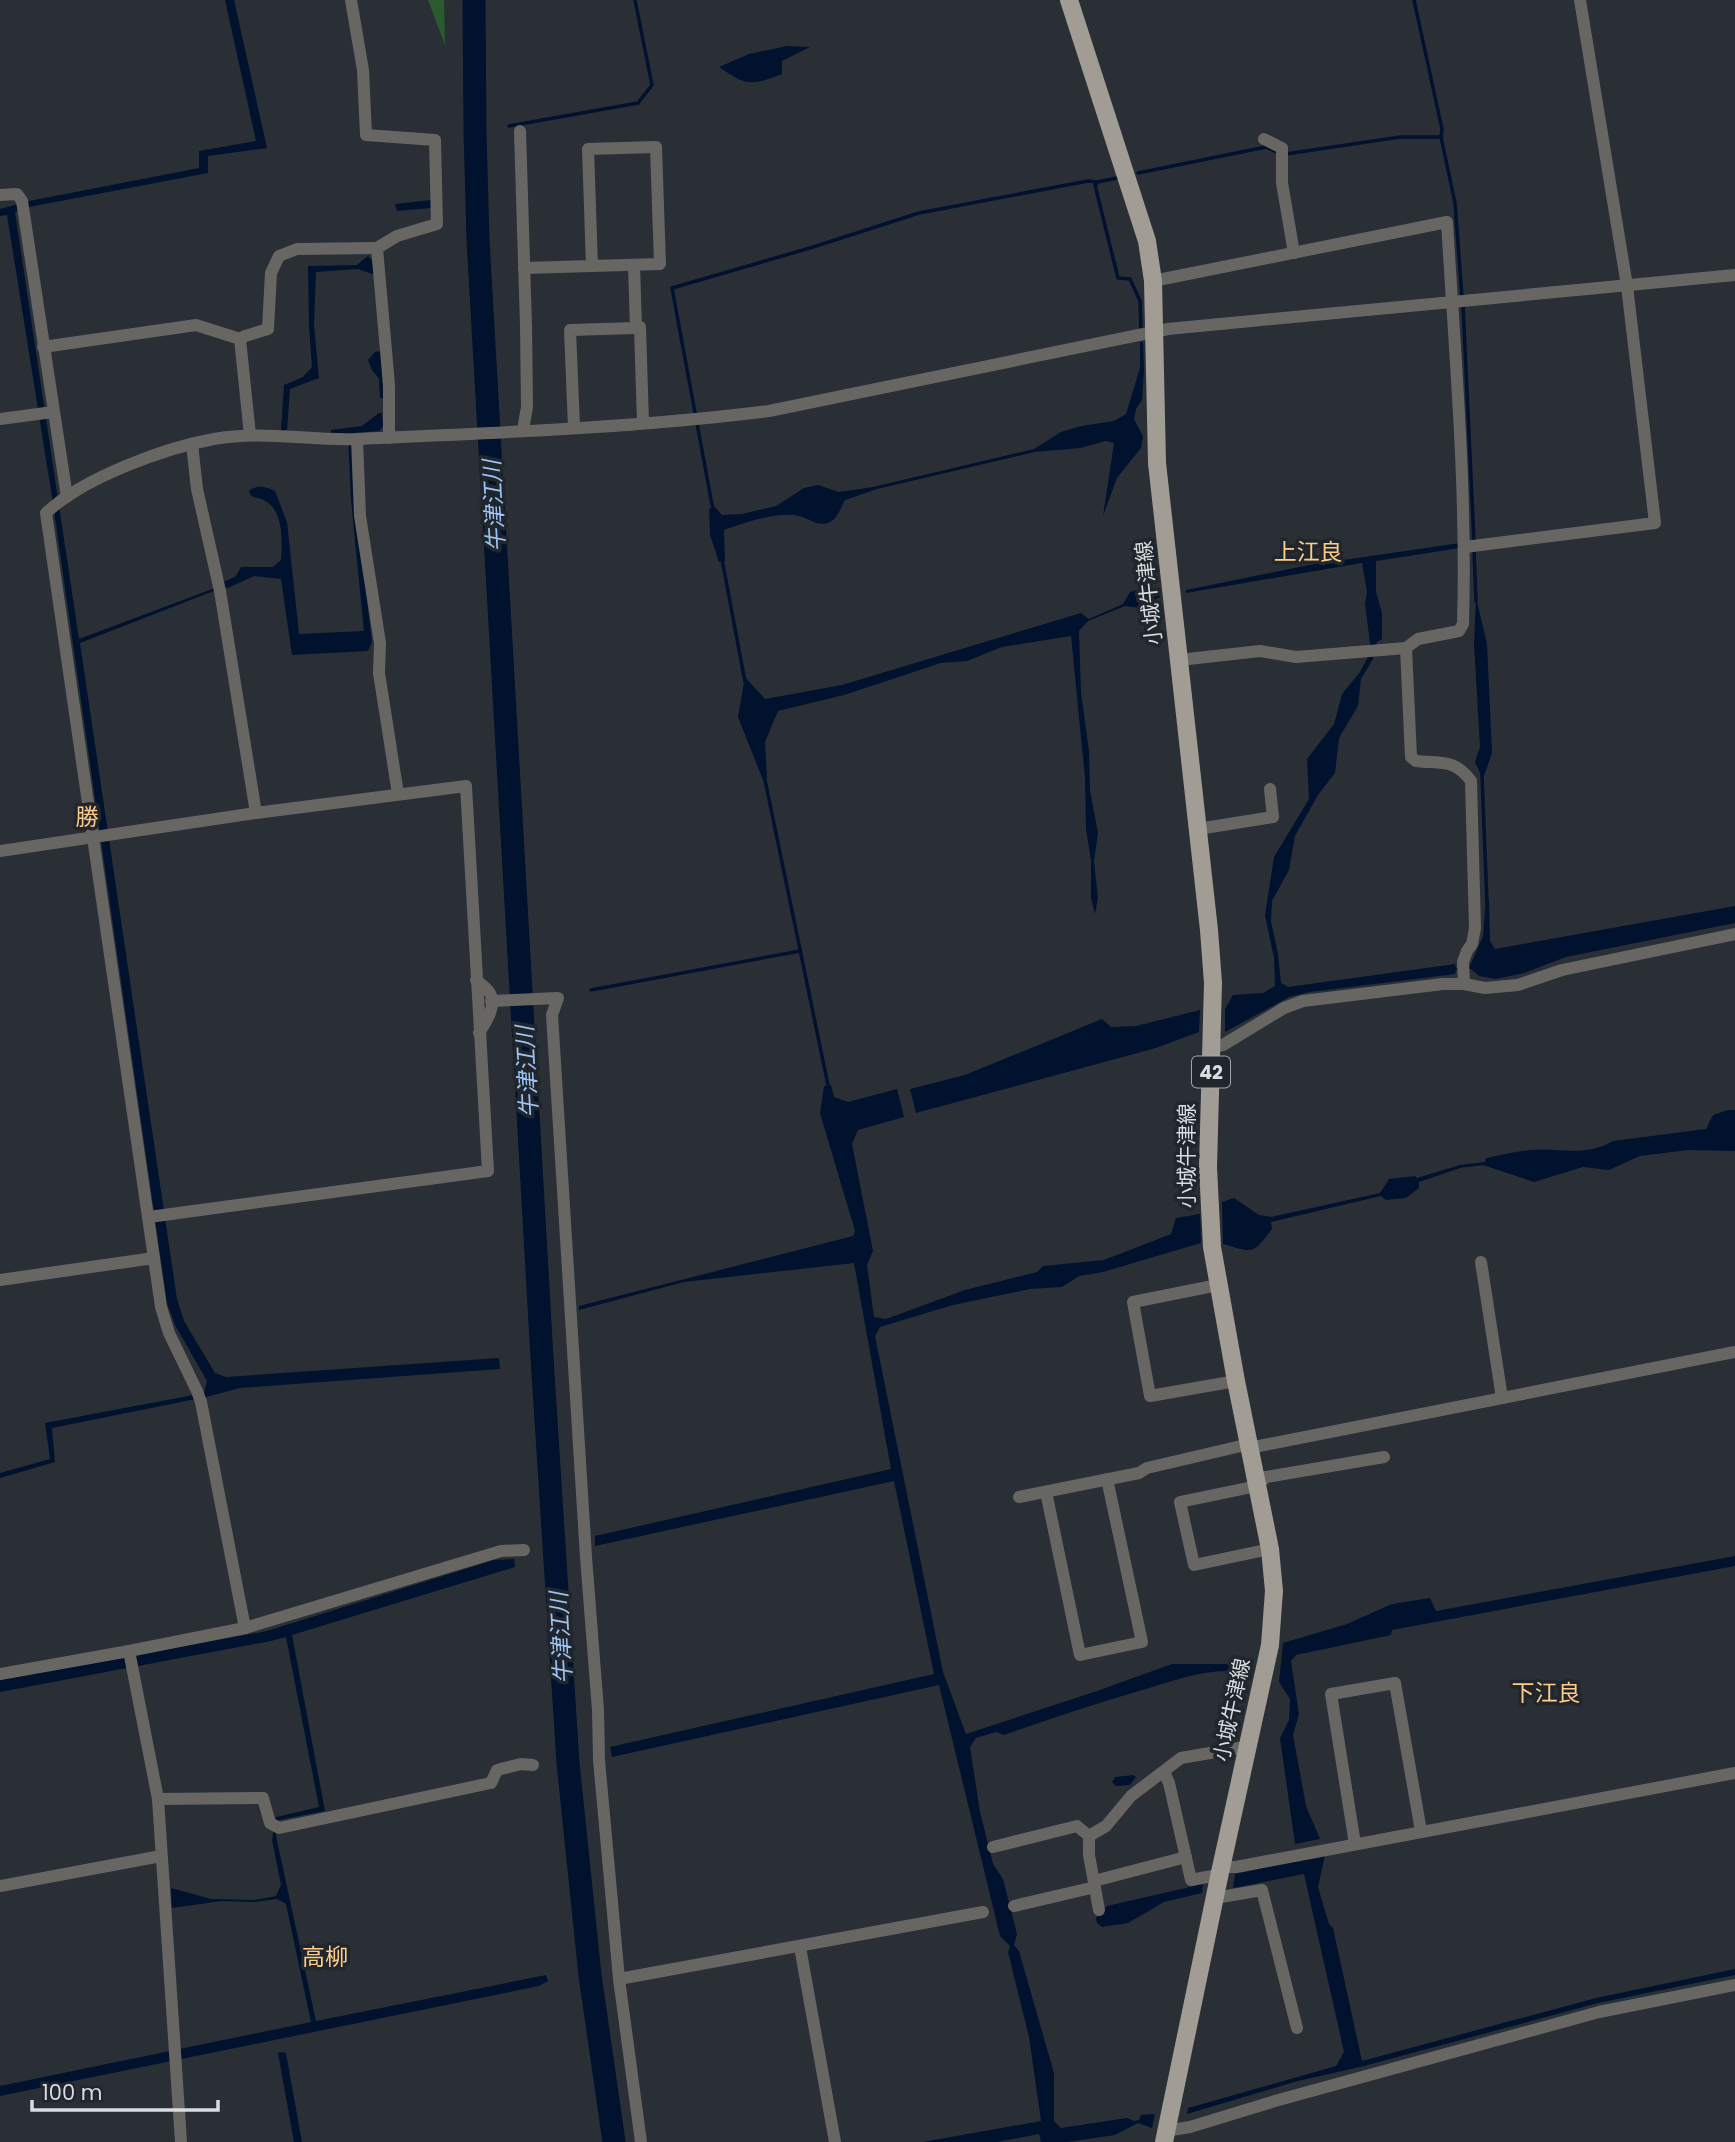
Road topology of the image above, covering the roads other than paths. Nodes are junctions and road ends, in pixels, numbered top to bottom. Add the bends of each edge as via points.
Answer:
1 (351, 0) edge
2 (1069, 0) edge
3 (1580, 0) edge
4 (520, 131) dead end
5 (1264, 139) dead end
6 (0, 194) edge
7 (377, 248) junction
8 (1294, 253) junction
9 (634, 265) junction
10 (592, 266) junction
11 (524, 268) junction
12 (1735, 275) edge
13 (1153, 281) junction
14 (1627, 286) junction
15 (1460, 302) junction
16 (636, 328) junction
17 (1145, 333) junction
18 (240, 339) junction
19 (43, 347) junction
20 (53, 412) junction
21 (0, 419) edge
22 (643, 423) junction
23 (574, 427) junction
24 (523, 430) junction
25 (250, 435) junction
26 (389, 438) junction
27 (357, 439) junction
28 (191, 444) junction
29 (60, 502) junction
30 (1465, 547) junction
31 (1406, 648) junction
32 (1179, 660) junction
33 (1270, 789) dead end
34 (398, 794) junction
35 (256, 813) junction
36 (1198, 829) junction
37 (92, 838) junction
38 (0, 851) edge
39 (1735, 934) edge
40 (476, 980) junction
41 (1464, 980) junction
42 (491, 1001) junction
43 (479, 1033) junction
44 (1211, 1048) junction
45 (149, 1217) junction
46 (153, 1258) junction
47 (1482, 1262) dead end
48 (0, 1280) edge
49 (1218, 1285) junction
50 (1735, 1352) edge
51 (1236, 1381) junction
52 (1502, 1398) junction
53 (1249, 1448) junction
54 (1384, 1457) dead end
55 (1107, 1479) junction
56 (1257, 1486) junction
57 (1046, 1492) junction
58 (1019, 1497) dead end
59 (1270, 1549) junction
60 (524, 1550) dead end
61 (244, 1628) junction
62 (129, 1651) junction
63 (0, 1674) edge
64 (1247, 1749) junction
65 (533, 1765) dead end
66 (1164, 1772) junction
67 (1735, 1773) edge
68 (158, 1799) junction
69 (1421, 1831) junction
70 (1089, 1836) junction
71 (1355, 1844) junction
72 (993, 1847) dead end
73 (161, 1856) junction
74 (1186, 1857) junction
75 (1220, 1872) junction
76 (1095, 1884) junction
77 (0, 1886) edge
78 (1214, 1898) junction
79 (1014, 1906) dead end
80 (1099, 1910) dead end
81 (983, 1912) dead end
82 (800, 1947) junction
83 (619, 1979) junction
84 (1735, 1985) edge
85 (1297, 2028) dead end
86 (1165, 2137) edge
87 (181, 2142) edge
88 (640, 2142) edge
89 (835, 2142) edge

1 - 7 street via 363,70 366,135 435,141 437,224 397,236
2 - 13 main road, 小城牛津線 / 42 via 1136,202
3 - 14 street
4 - 11 street
5 - 8 street via 1282,154
6 - 19 street via 17,194 22,201
7 - 18 street via 297,249 279,256 271,273 268,329
7 - 26 street
8 - 13 street
8 - 15 street via 1447,222
9 - 10 street
9 - 10 street via 660,264 656,147 589,149
9 - 16 street
10 - 11 street
11 - 24 street via 527,407
12 - 14 street
13 - 17 main road, 小城牛津線 / 42
14 - 15 street
14 - 30 street via 1655,523
15 - 17 street
15 - 30 street
16 - 22 street via 640,327
16 - 23 street via 570,330
17 - 22 street via 769,411
17 - 32 main road, 小城牛津線 / 42
18 - 19 street via 196,325
18 - 25 street
19 - 20 street
20 - 21 street
20 - 29 street
22 - 23 street
23 - 24 street
24 - 26 street
25 - 27 street
25 - 28 street
26 - 27 street
27 - 34 street via 360,516
28 - 29 street via 115,471
28 - 35 street
29 - 37 street via 46,513
30 - 31 street via 1459,631 1418,639
31 - 32 street via 1296,657 1260,651
31 - 41 street via 1411,757 1451,764 1463,769 1471,781 1475,928 1463,962
32 - 36 main road, 小城牛津線 / 42
33 - 36 street via 1273,817
34 - 35 street
34 - 40 street via 466,786
35 - 37 street
36 - 44 main road, 小城牛津線 / 42 via 1213,984
37 - 38 street
37 - 45 street
39 - 41 street via 1562,970 1518,985 1485,988
40 - 42 street
40 - 43 street
41 - 44 street via 1303,1001
42 - 43 street via 491,1014
42 - 83 street via 558,998 552,1015 568,1292 599,1760
43 - 45 street via 488,1171
44 - 49 main road, 小城牛津線 / 42 via 1209,1213
45 - 46 street
46 - 48 street
46 - 61 street via 165,1320 199,1396
47 - 52 street
49 - 51 main road, 小城牛津線 / 42
49 - 51 street via 1133,1302 1147,1383 1150,1396
50 - 52 street
51 - 53 main road, 小城牛津線 / 42
52 - 53 street
53 - 55 street via 1241,1446
53 - 56 main road, 小城牛津線 / 42
54 - 56 street via 1266,1478
55 - 57 street
55 - 57 street via 1142,1642 1080,1655
56 - 59 main road, 小城牛津線 / 42
56 - 59 street via 1180,1503 1194,1565
57 - 58 street
59 - 64 main road, 小城牛津線 / 42 via 1274,1591 1270,1645
60 - 61 street via 501,1551
61 - 62 street
62 - 63 street
62 - 68 street
64 - 66 street via 1181,1758
64 - 75 main road, 小城牛津線 / 42
65 - 68 street via 521,1763 497,1770 491,1783 276,1827 263,1798
66 - 70 street
66 - 74 street
67 - 69 street
68 - 73 street
69 - 71 street
69 - 71 street via 1395,1683 1331,1694
70 - 72 street via 1076,1826
70 - 76 street
71 - 75 street
73 - 77 street
73 - 87 street
74 - 75 street via 1191,1880
74 - 76 street
75 - 78 main road, 小城牛津線 / 42
76 - 79 street
76 - 80 street
78 - 85 street via 1262,1890
78 - 86 main road, 小城牛津線 / 42
81 - 82 street
82 - 83 street
82 - 89 street
83 - 88 street
84 - 86 street via 1599,2012 1275,2101

